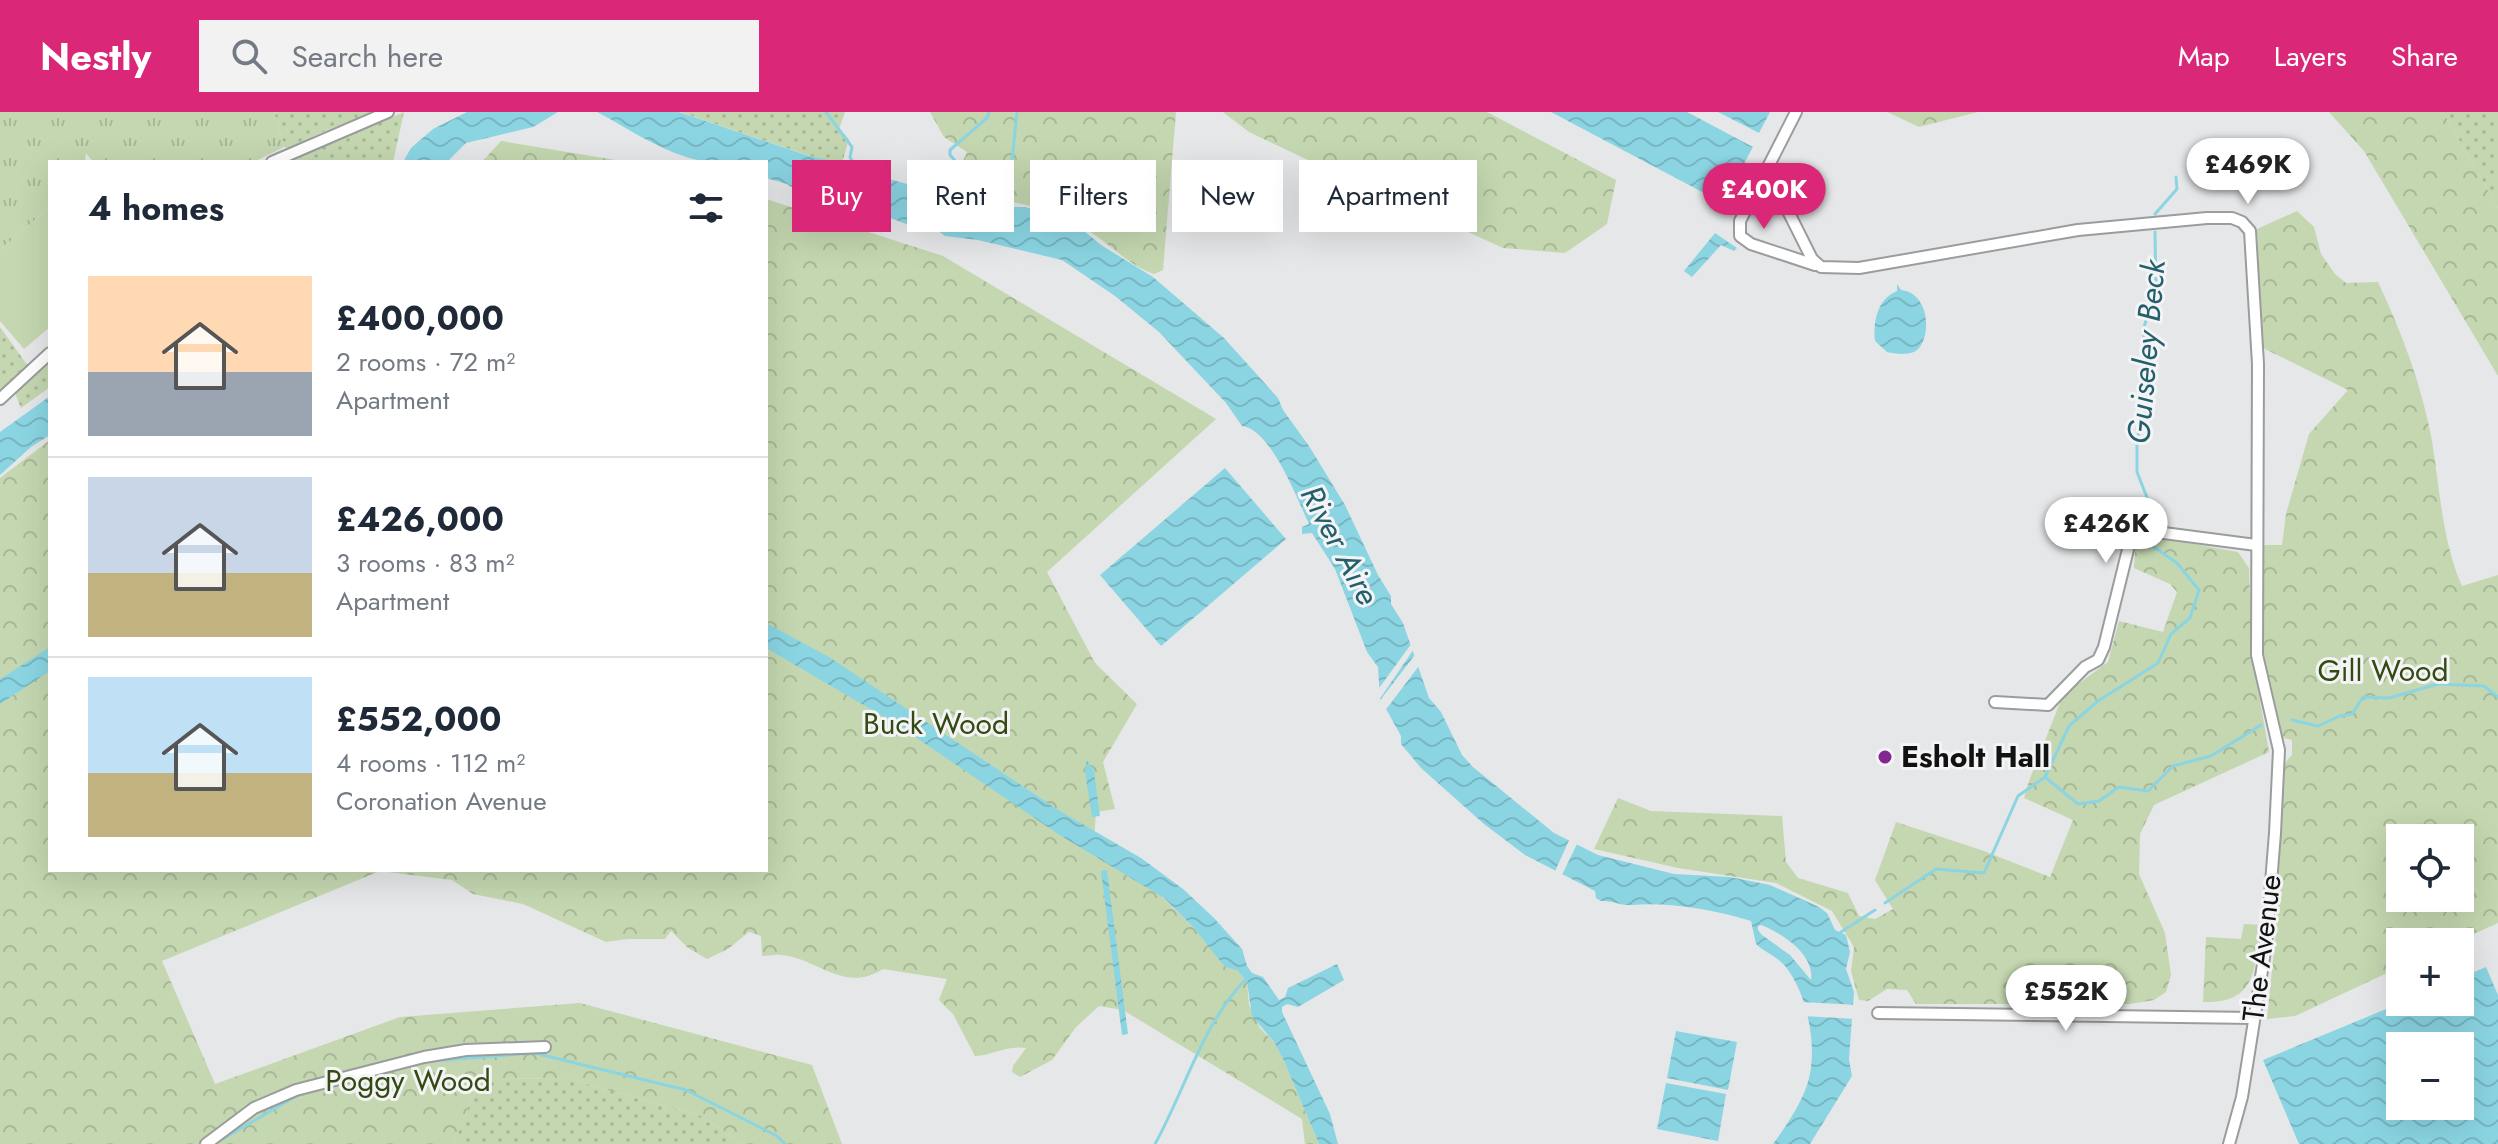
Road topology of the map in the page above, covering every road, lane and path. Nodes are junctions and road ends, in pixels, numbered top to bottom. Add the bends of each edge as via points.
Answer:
1 (388, 112) edge
2 (1796, 112) edge
3 (277, 160) edge
4 (1767, 169) junction
5 (1821, 267) junction
6 (48, 355) edge
7 (0, 399) edge
8 (2256, 545) junction
9 (1995, 702) dead end
10 (1878, 1013) dead end
11 (2254, 1018) junction
12 (545, 1047) dead end
13 (206, 1144) edge
14 (2229, 1144) edge

1 - 3 street
2 - 4 street
4 - 5 street via 1812,259
4 - 5 street via 1740,221 1740,236
5 - 8 street, The Avenue via 1859,268 2078,230 2216,218 2242,222 2252,237 2256,318
6 - 7 street
8 - 9 street via 2133,529 2098,660 2048,705
8 - 11 street, The Avenue via 2257,655 2279,750 2269,919
10 - 11 street
11 - 14 street, The Avenue
12 - 13 street via 424,1057 296,1090 254,1108

